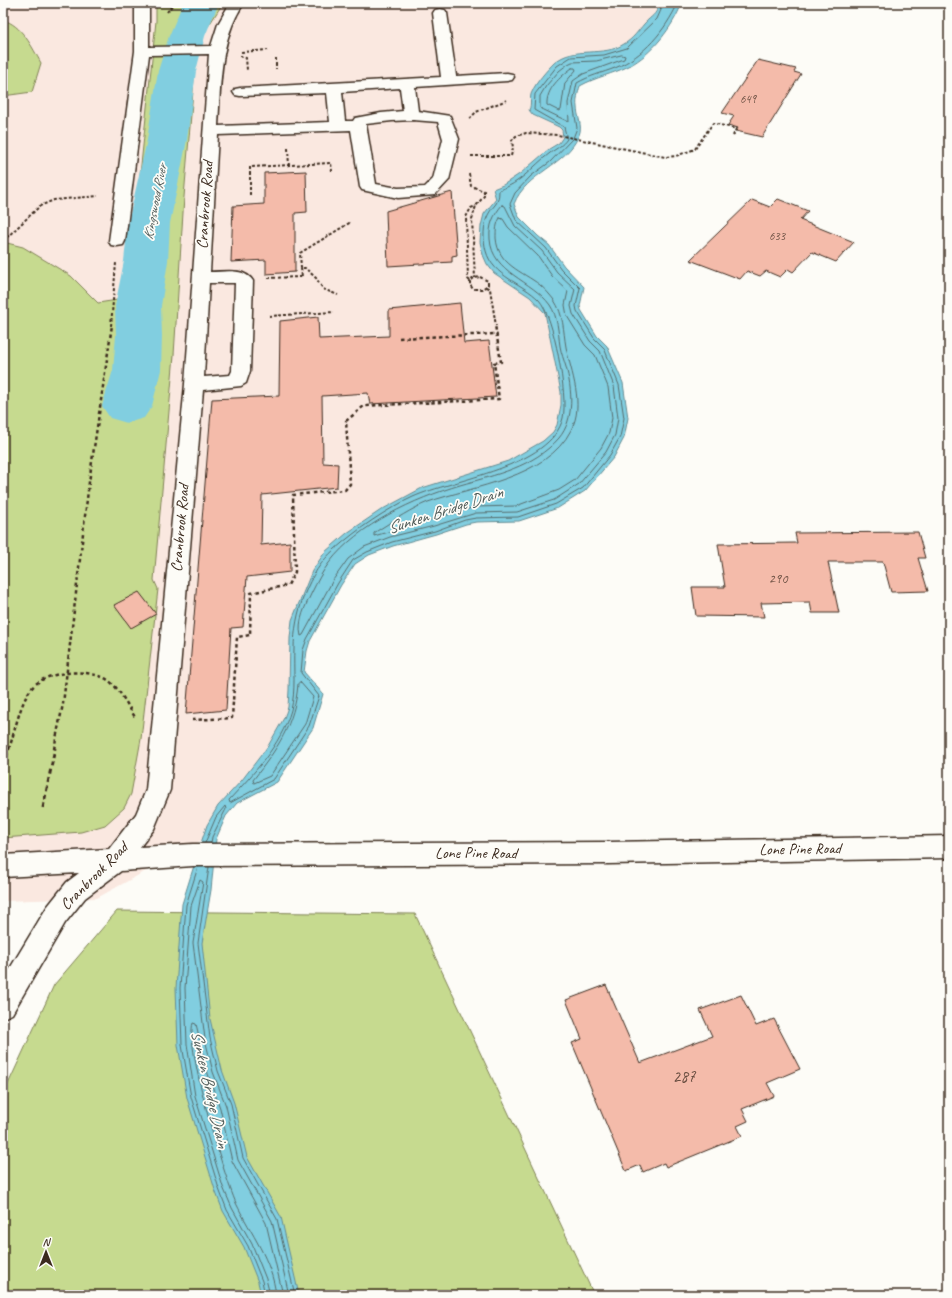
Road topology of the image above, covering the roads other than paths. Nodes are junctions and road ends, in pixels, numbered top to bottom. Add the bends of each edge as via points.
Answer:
1 (142, 3) edge
2 (237, 3) edge
3 (440, 13) dead end
4 (217, 50) junction
5 (142, 51) junction
6 (507, 77) road end
7 (449, 80) junction
8 (407, 83) junction
9 (334, 88) junction
10 (240, 92) dead end
11 (411, 115) junction
12 (358, 125) junction
13 (338, 126) junction
14 (210, 131) junction
15 (117, 242) road end
16 (200, 278) junction
17 (194, 384) junction
18 (949, 847) edge
19 (115, 860) junction
20 (3, 866) edge
21 (3, 1005) edge

1 - 5 street
2 - 4 street, Cranbrook Road via 225,24
3 - 7 street
4 - 5 street
4 - 14 street, Cranbrook Road
5 - 15 street
6 - 7 street
7 - 8 street
8 - 9 street
8 - 11 street
9 - 10 street
9 - 13 street
11 - 12 street via 370,119 360,121
11 - 12 street via 445,119 451,139 441,180 429,192 398,193 368,187
12 - 13 street
13 - 14 street
14 - 16 street, Cranbrook Road
16 - 17 street, Cranbrook Road
16 - 17 street via 237,277 244,281 241,371 239,378 234,381
17 - 19 street, Cranbrook Road via 158,790 145,821
18 - 19 street, Lone Pine Road via 600,853 193,855
19 - 20 street, Lone Pine Road
19 - 21 street, Cranbrook Road via 76,890 56,915

